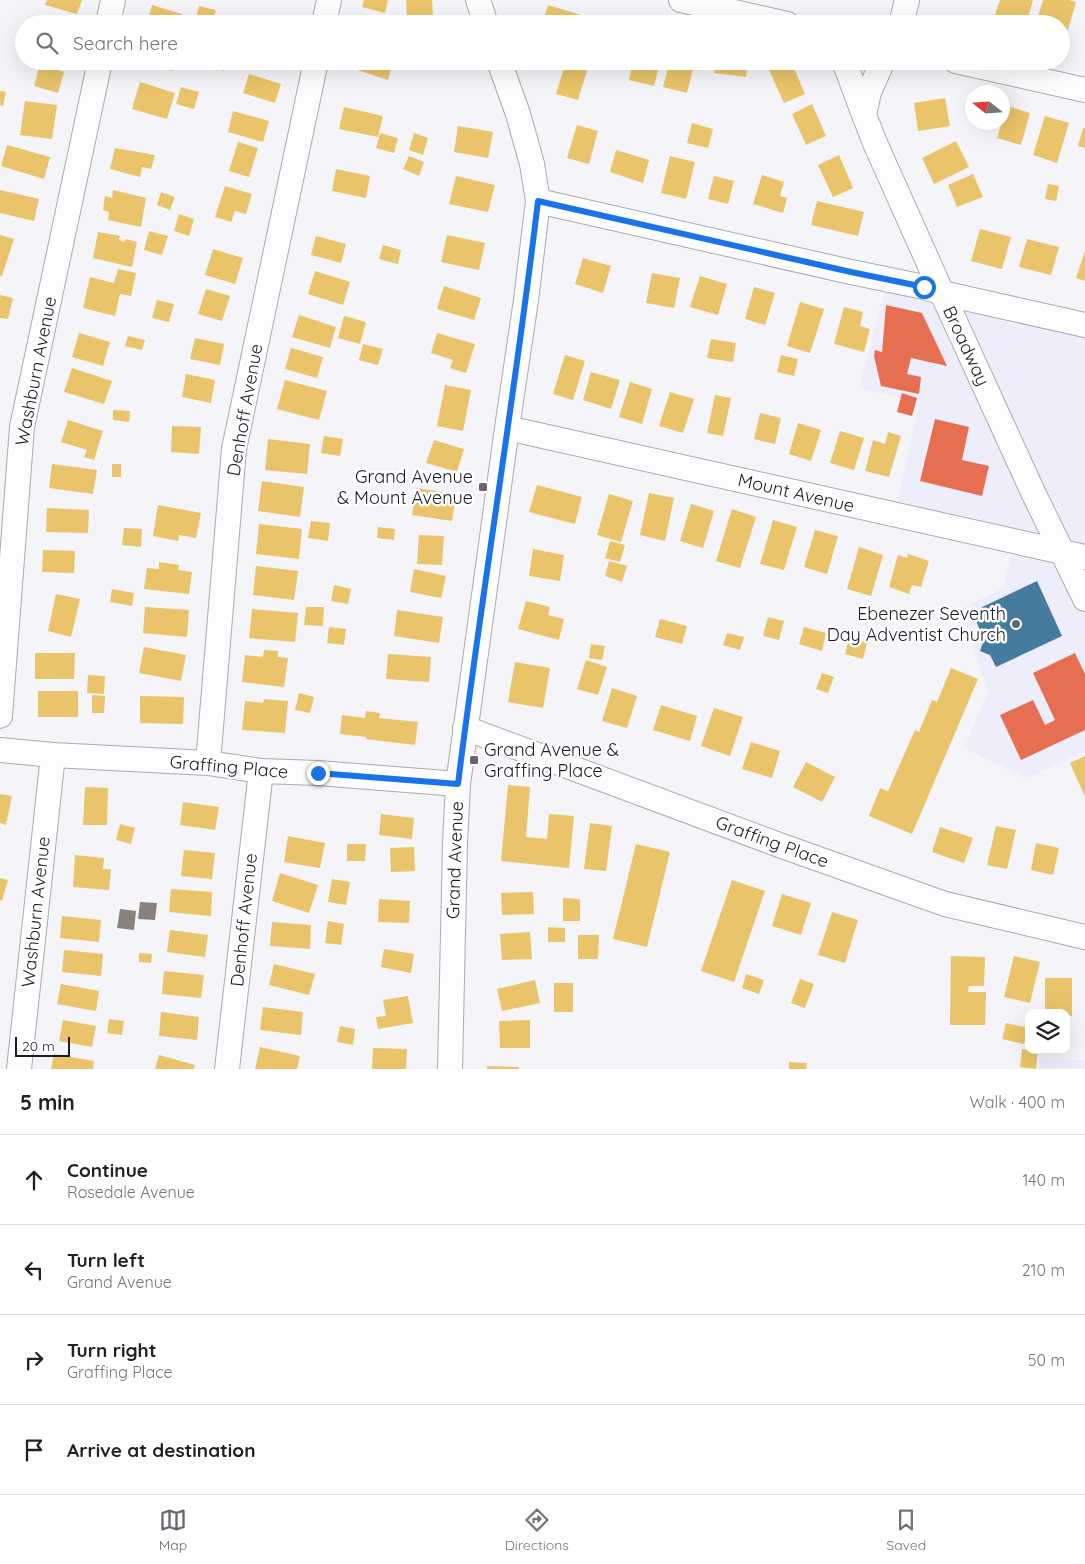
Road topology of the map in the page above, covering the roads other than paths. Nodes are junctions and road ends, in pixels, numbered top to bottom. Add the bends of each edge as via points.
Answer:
1 (113, 0) edge
2 (329, 0) edge
3 (478, 0) edge
4 (681, 0) edge
5 (907, 0) edge
6 (110, 15) edge
7 (326, 15) edge
8 (483, 15) edge
9 (747, 15) edge
10 (903, 15) edge
11 (98, 70) edge
12 (314, 70) edge
13 (502, 70) edge
14 (847, 70) edge
15 (879, 70) edge
16 (996, 70) edge
17 (1085, 90) edge
18 (864, 115) junction
19 (538, 201) junction
20 (942, 293) junction
21 (1085, 325) edge
22 (506, 428) junction
23 (1074, 554) edge
24 (1085, 599) edge
25 (0, 716) edge
26 (465, 728) junction
27 (0, 750) edge
28 (53, 755) junction
29 (208, 763) junction
30 (261, 771) junction
31 (458, 784) junction
32 (1085, 937) edge
33 (20, 1069) edge
34 (228, 1069) edge
35 (450, 1069) edge

1 - 6 street
2 - 7 street
3 - 8 street
4 - 9 street
5 - 10 street
11 - 25 street, Washburn Avenue via 22,427
12 - 29 street, Denhoff Avenue via 234,449
13 - 19 street, Grand Avenue via 532,164
14 - 18 street, Broadway
15 - 18 street
16 - 17 street
18 - 20 street, Broadway
19 - 20 street
19 - 22 street, Grand Avenue
20 - 21 street
20 - 23 street, Broadway via 1032,490
22 - 23 street, Mount Avenue
22 - 26 street, Grand Avenue
23 - 24 street, Broadway
26 - 31 street, Grand Avenue
26 - 32 street, Graffing Place via 945,904
27 - 28 street, Graffing Place
28 - 29 street, Graffing Place
28 - 33 street, Washburn Avenue
29 - 30 street, Graffing Place
30 - 31 street, Graffing Place
30 - 34 street, Denhoff Avenue
31 - 35 street, Grand Avenue

